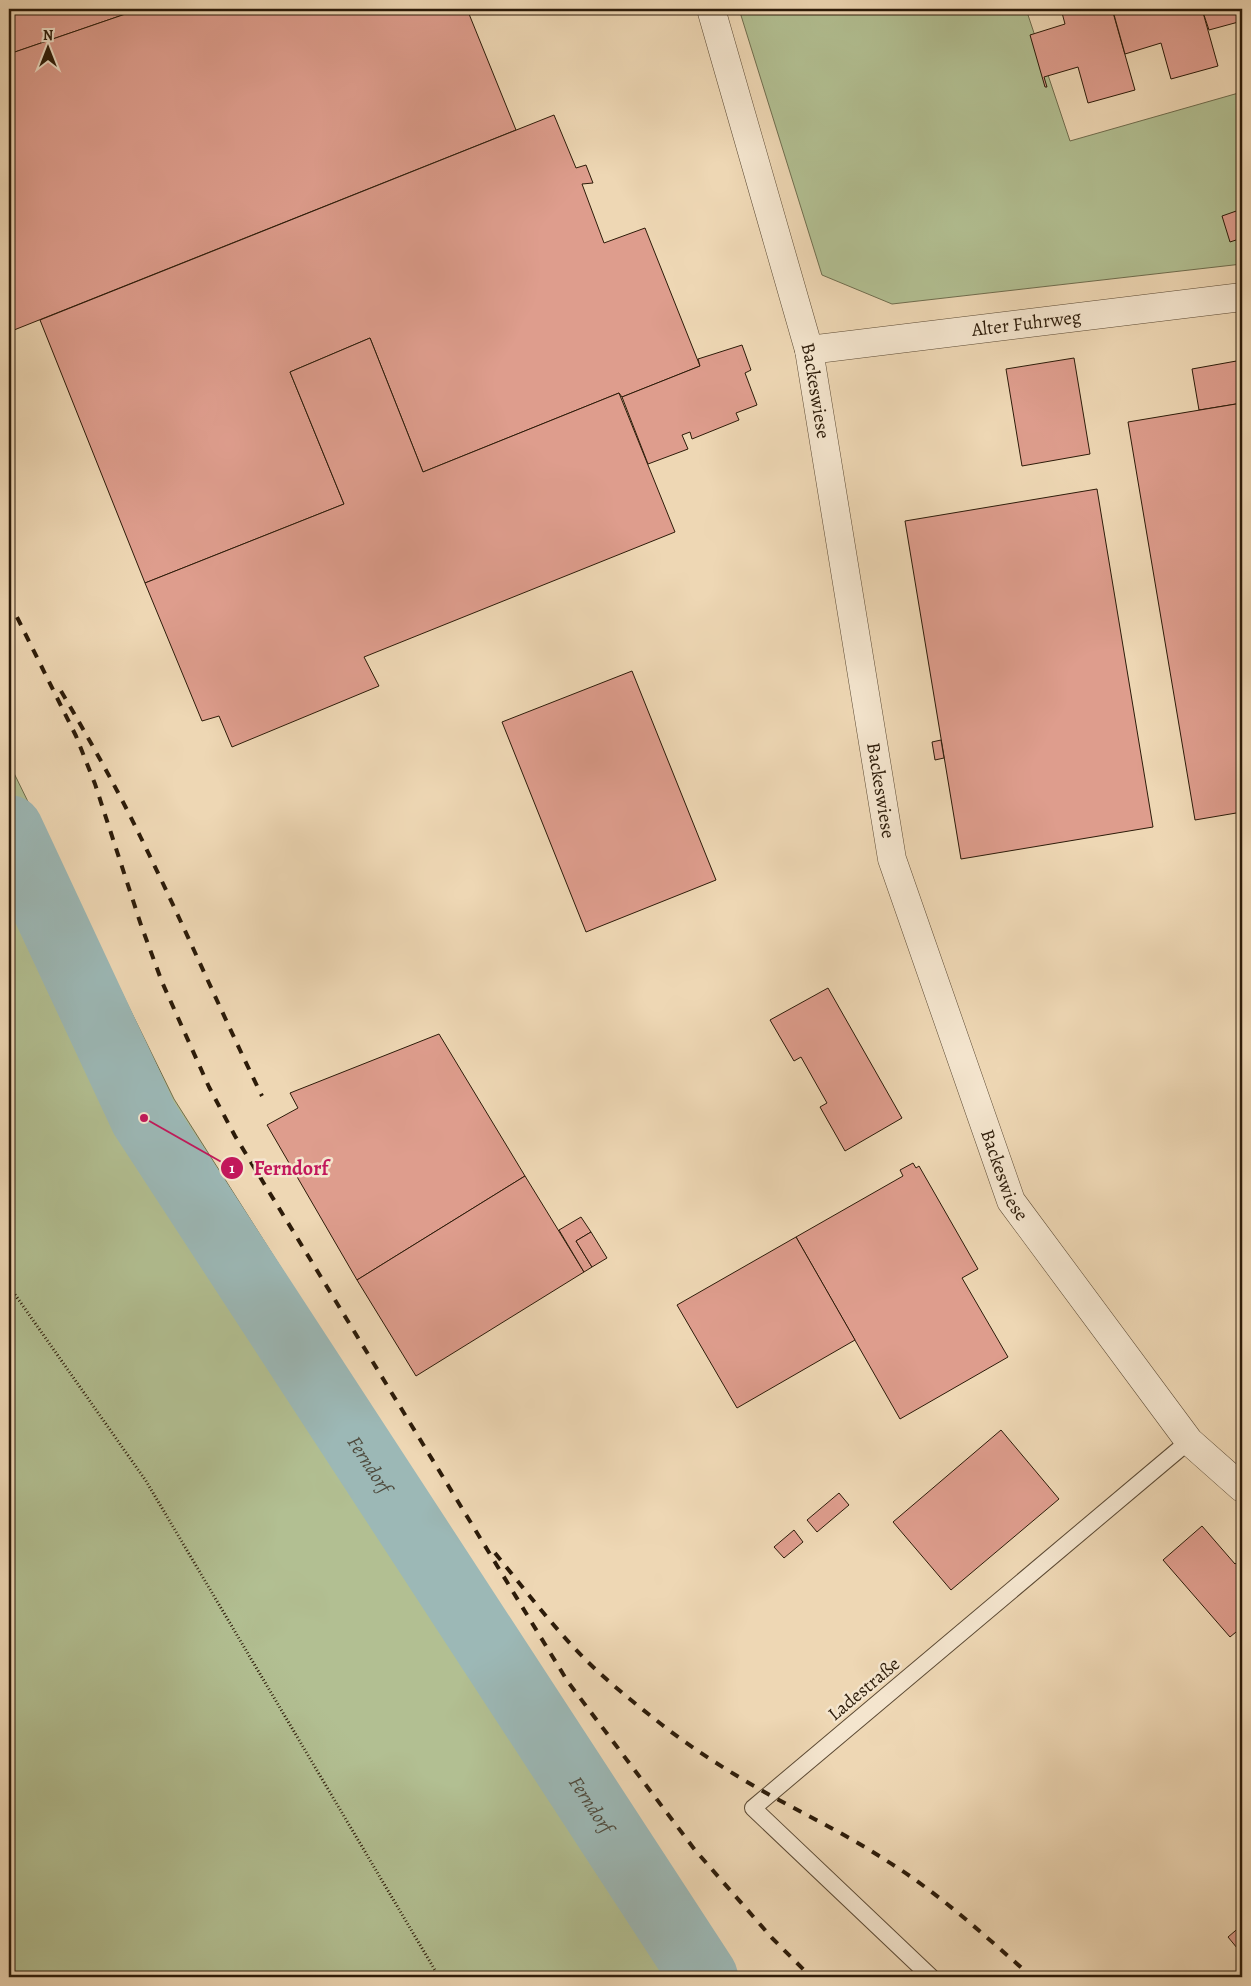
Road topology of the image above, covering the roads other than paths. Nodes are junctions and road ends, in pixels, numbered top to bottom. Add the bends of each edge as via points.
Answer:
1 (711, 9) edge
2 (1242, 298) edge
3 (809, 350) junction
4 (1189, 1441) junction
5 (1242, 1488) edge
6 (931, 1977) edge

1 - 3 street, Backeswiese
2 - 3 street, Alter Fuhrweg
3 - 4 street, Backeswiese via 892,859 1012,1201
4 - 5 street, Backeswiese
4 - 6 lane, Ladestraße via 753,1808

